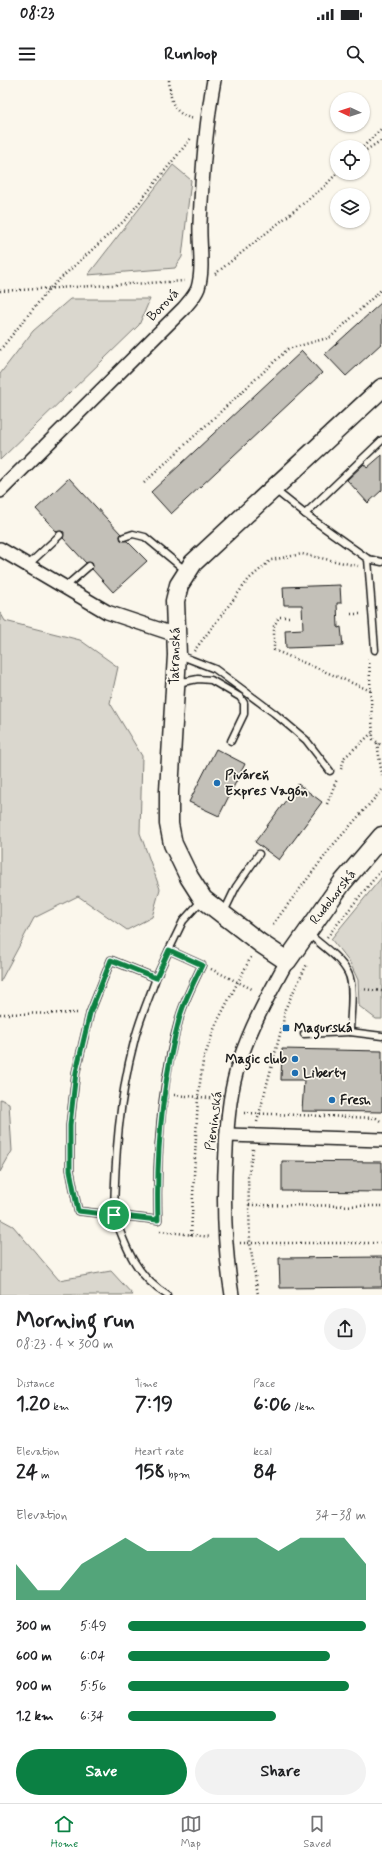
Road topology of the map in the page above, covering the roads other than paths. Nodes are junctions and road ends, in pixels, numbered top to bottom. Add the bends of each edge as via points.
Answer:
1 (214, 80) edge
2 (382, 388) edge
3 (382, 440) edge
4 (273, 489) junction
5 (0, 491) edge
6 (305, 514) junction
7 (60, 535) dead end
8 (124, 537) dead end
9 (0, 550) edge
10 (368, 559) junction
11 (382, 562) edge
12 (28, 566) junction
13 (89, 566) dead end
14 (187, 572) junction
15 (65, 587) junction
16 (176, 635) junction
17 (375, 650) dead end
18 (183, 657) junction
19 (176, 683) junction
20 (231, 741) dead end
21 (330, 771) dead end
22 (382, 836) edge
23 (259, 854) dead end
24 (203, 899) junction
25 (223, 914) junction
26 (306, 931) junction
27 (169, 950) junction
28 (287, 961) junction
29 (156, 978) junction
30 (350, 1032) junction
31 (304, 1034) dead end
32 (382, 1036) edge
33 (227, 1135) junction
34 (382, 1140) edge
35 (114, 1215) junction
36 (167, 1295) edge
37 (232, 1295) edge

1 - 5 street, Borová via 207,117 198,288 184,308
2 - 4 street, Tatranská
3 - 6 lane
4 - 6 lane
4 - 14 street, Tatranská via 193,563
6 - 10 lane
7 - 12 lane
8 - 14 lane via 133,534 145,537
9 - 12 street
10 - 11 lane
10 - 17 lane
12 - 15 street
13 - 15 lane
14 - 16 street, Tatranská via 179,585 175,601
15 - 16 street via 107,612
16 - 18 street, Tatranská
18 - 19 street, Tatranská
18 - 21 lane via 215,669 274,713 306,740
19 - 20 lane via 198,679 211,680 240,697 244,703 244,714
19 - 24 street, Tatranská via 169,824 173,844
22 - 26 street, Rudohorská
23 - 25 lane via 236,887
24 - 25 street, Tatranská
24 - 27 lane via 183,921
25 - 28 street, Tatranská
26 - 28 street, Rudohorská
26 - 30 lane via 340,961 349,974
27 - 29 lane
27 - 35 lane via 202,965 181,1015 169,1062 157,1178 158,1220
28 - 33 street, Pieninská via 254,1023 238,1064 229,1106
29 - 35 lane via 134,1041 120,1113
29 - 35 lane via 111,960 90,1013 76,1072 70,1125 70,1170 78,1211
30 - 31 lane
30 - 32 lane
33 - 34 street
33 - 37 street, Pieninská via 224,1222
35 - 36 lane via 126,1250 143,1276

